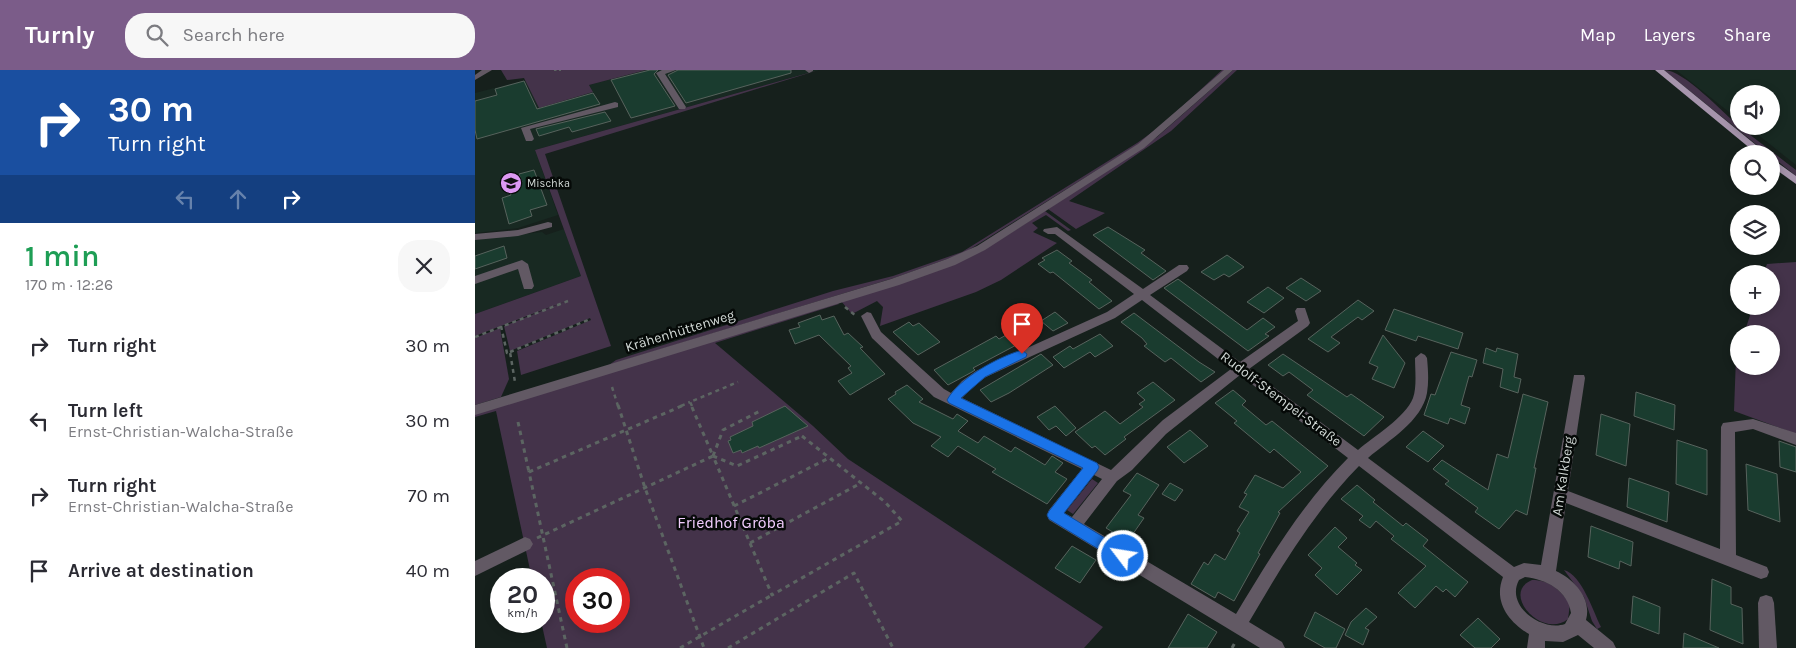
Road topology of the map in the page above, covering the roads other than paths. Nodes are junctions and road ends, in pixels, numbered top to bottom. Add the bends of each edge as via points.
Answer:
1 (488, 70) edge
2 (671, 70) edge
3 (1229, 70) edge
4 (1659, 70) edge
5 (475, 78) edge
6 (615, 105) dead end
7 (682, 107) dead end
8 (529, 139) dead end
9 (1752, 145) edge
10 (1780, 168) edge
11 (1796, 181) edge
12 (548, 225) dead end
13 (1048, 231) dead end
14 (475, 237) edge
15 (1183, 268) dead end
16 (475, 280) edge
17 (528, 286) dead end
18 (1143, 295) junction
19 (1301, 311) dead end
20 (867, 316) road end
21 (1421, 358) dead end
22 (1241, 369) junction
23 (1579, 378) dead end
24 (953, 400) junction
25 (475, 410) edge
26 (1796, 439) edge
27 (1359, 458) junction
28 (1093, 467) junction
29 (1112, 477) junction
30 (1561, 494) junction
31 (1073, 526) junction
32 (525, 544) road end
33 (1728, 559) junction
34 (475, 569) edge
35 (1761, 572) dead end
36 (1547, 573) junction
37 (1513, 576) junction
38 (1766, 603) dead end
39 (1577, 624) junction
40 (1239, 626) junction
41 (1538, 631) junction
42 (1276, 648) edge
43 (1536, 648) edge
44 (1607, 648) edge
45 (1768, 648) edge

1 - 5 street
2 - 7 street via 660,73
3 - 25 street, Krähenhüttenweg via 1148,141 981,248 951,262
4 - 9 main road
6 - 8 street via 525,128
10 - 11 main road
12 - 14 street via 518,233
13 - 18 street, Rudolf-Stempel-Straße via 1057,230
15 - 18 street
16 - 17 street via 522,264
18 - 22 street, Rudolf-Stempel-Straße
18 - 24 street via 1111,315 981,374
19 - 22 street via 1303,323
20 - 24 street via 876,335 939,393
21 - 27 street via 1422,388 1418,401
22 - 27 street, Rudolf-Stempel-Straße
22 - 29 street via 1169,424
23 - 30 street, Am Kalkberg
24 - 28 street
26 - 33 street via 1753,424 1728,427
27 - 37 street, Rudolf-Stempel-Straße
27 - 40 street via 1314,506 1277,558
28 - 29 street
28 - 31 street via 1054,515
29 - 31 street
30 - 33 street
30 - 36 street, Am Kalkberg
31 - 40 street
32 - 34 street
33 - 35 street
36 - 37 street via 1524,570
36 - 39 street via 1558,579 1574,596 1578,605
37 - 41 street via 1507,590 1512,608 1527,625
38 - 45 street
39 - 41 street via 1562,635
39 - 44 street
40 - 42 street
41 - 43 street

